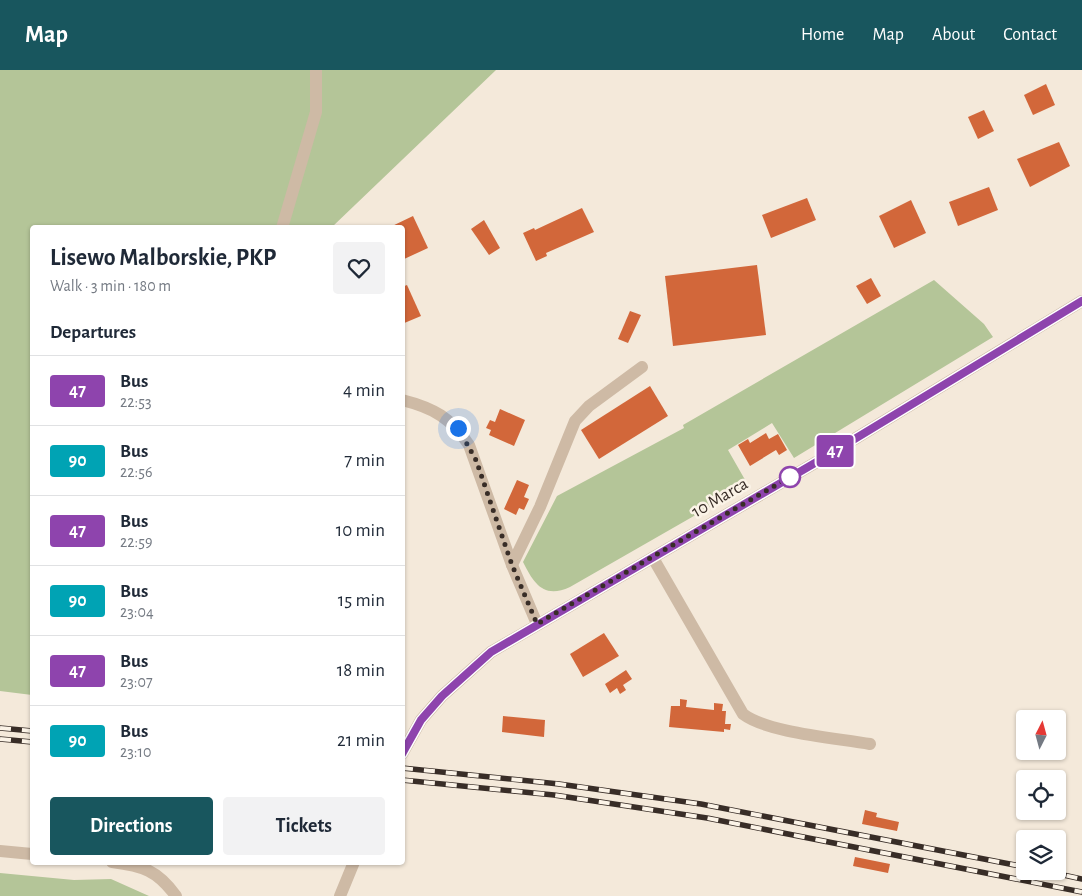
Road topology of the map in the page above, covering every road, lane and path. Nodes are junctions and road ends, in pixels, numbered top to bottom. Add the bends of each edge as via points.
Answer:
1 (316, 70) edge
2 (283, 225) edge
3 (1082, 301) edge
4 (642, 367) dead end
5 (405, 401) edge
6 (653, 558) junction
7 (512, 565) junction
8 (537, 624) junction
9 (870, 744) dead end
10 (405, 749) edge
11 (0, 851) edge
12 (30, 854) edge
13 (135, 865) edge
14 (353, 865) edge
15 (176, 896) edge
16 (340, 896) edge

1 - 2 street via 316,112
3 - 6 street, 10 Marca
4 - 7 street via 589,406 575,422
5 - 7 street via 445,417 469,444
6 - 8 street, 10 Marca
6 - 9 street via 743,714 753,722
7 - 8 street
8 - 10 street, 10 Marca via 491,652 442,696 421,720
11 - 12 street
13 - 15 street via 156,873
14 - 16 street

